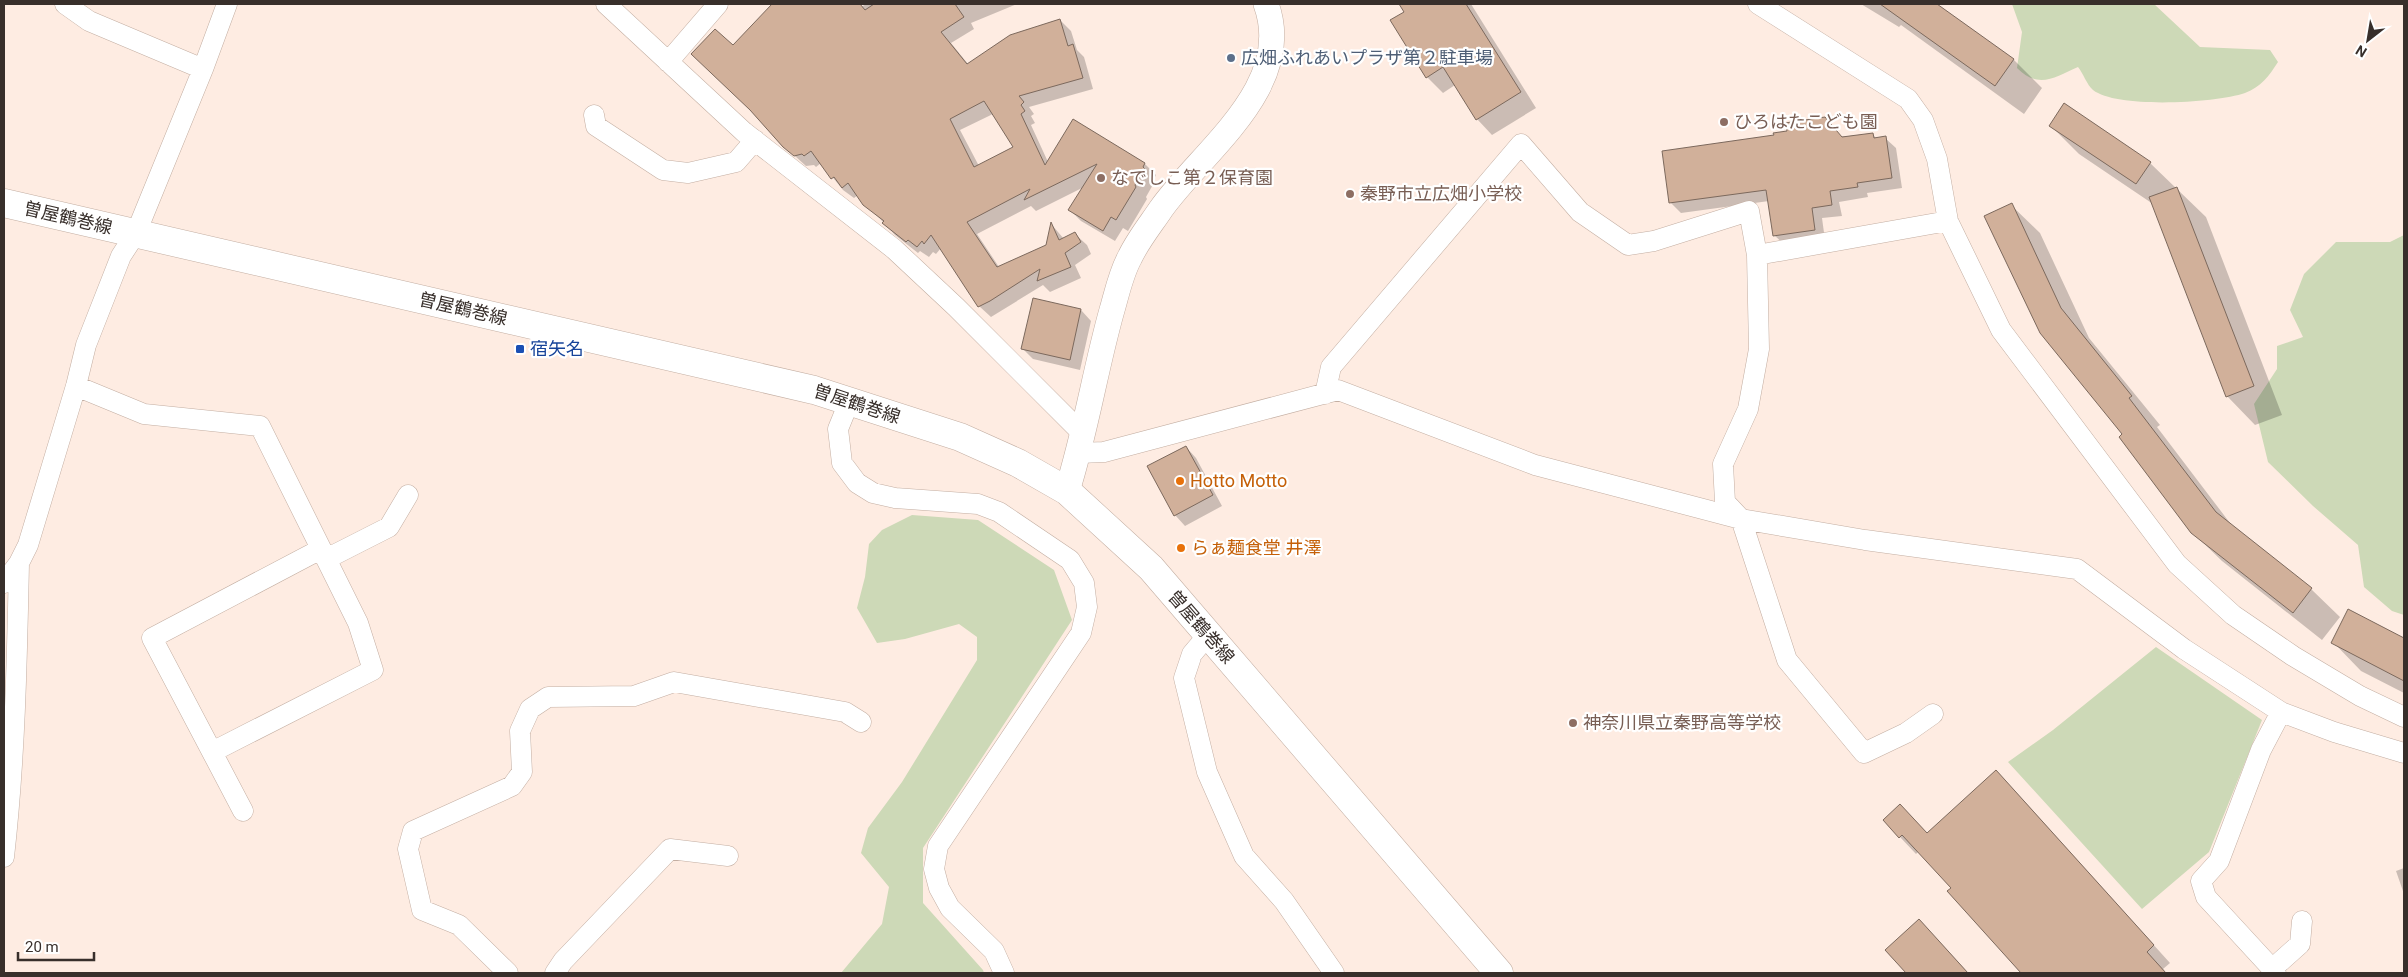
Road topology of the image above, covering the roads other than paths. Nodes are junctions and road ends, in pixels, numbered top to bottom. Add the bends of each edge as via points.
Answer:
1 (66, 4) edge
2 (227, 4) edge
3 (606, 4) edge
4 (718, 4) edge
5 (1266, 4) edge
6 (1758, 4) edge
7 (668, 62) junction
8 (203, 69) junction
9 (594, 115) dead end
10 (755, 140) junction
11 (4, 203) edge
12 (1948, 221) junction
13 (136, 233) junction
14 (1757, 255) junction
15 (76, 386) junction
16 (1325, 394) junction
17 (849, 402) junction
18 (1082, 444) junction
19 (1067, 491) junction
20 (408, 495) dead end
21 (1741, 519) junction
22 (324, 554) junction
23 (19, 563) junction
24 (4, 583) edge
25 (1208, 635) junction
26 (2281, 712) junction
27 (1933, 714) dead end
28 (2404, 717) edge
29 (861, 722) dead end
30 (212, 752) junction
31 (2404, 754) edge
32 (243, 811) dead end
33 (728, 856) dead end
34 (4, 857) edge
35 (2302, 921) dead end
36 (2274, 971) edge
37 (508, 973) edge
38 (555, 973) edge
39 (1004, 973) edge
40 (1334, 973) edge
41 (1498, 973) edge

1 - 8 street via 89,21
2 - 8 street
3 - 7 street
4 - 7 street
5 - 18 street via 1271,40 1268,64 1259,88 1162,208 1130,257 1105,335
6 - 12 street via 1908,99 1924,120 1937,159
7 - 10 street
8 - 13 street
9 - 10 street via 596,126 663,170 688,173 736,162
10 - 18 street via 894,249 956,307
11 - 13 main road, 曽屋鶴巻線
12 - 14 street
12 - 28 street via 2000,330 2177,564 2233,615 2293,656 2360,696
13 - 15 street via 121,256 86,345
13 - 17 main road, 曽屋鶴巻線 via 814,390
14 - 16 street via 1749,210 1654,241 1628,245 1580,212 1521,144 1331,367
14 - 21 street via 1759,349 1748,408 1723,464 1725,502
15 - 22 street via 144,414 260,426
15 - 23 street via 28,544
16 - 18 street via 1104,452
16 - 21 street via 1338,390 1535,465
17 - 19 main road, 曽屋鶴巻線 via 960,437 1018,463
17 - 39 street via 838,429 842,463 857,483 873,493 895,498 978,504 998,512 1070,560 1084,584 1088,607 1081,633 938,846 934,869 939,888 950,908 994,951
18 - 19 street
19 - 25 main road, 曽屋鶴巻線 via 1151,568
20 - 22 street via 389,527
21 - 26 street via 1865,540 2078,569 2184,649
21 - 27 street via 1787,660 1864,753 1906,733
22 - 30 street via 358,623 373,670
22 - 30 street via 152,638
23 - 24 street
23 - 34 street via 17,673
25 - 40 street via 1192,654 1184,678 1208,772 1244,856 1284,901
25 - 41 main road, 曽屋鶴巻線
26 - 31 street
26 - 36 street via 2260,750 2219,861 2201,881 2206,897
29 - 37 street via 844,712 674,682 634,696 548,697 530,709 520,731 522,772 512,786 413,830 408,848 422,910 459,924
30 - 32 street
33 - 38 street via 670,849 569,954
35 - 36 street via 2300,944

